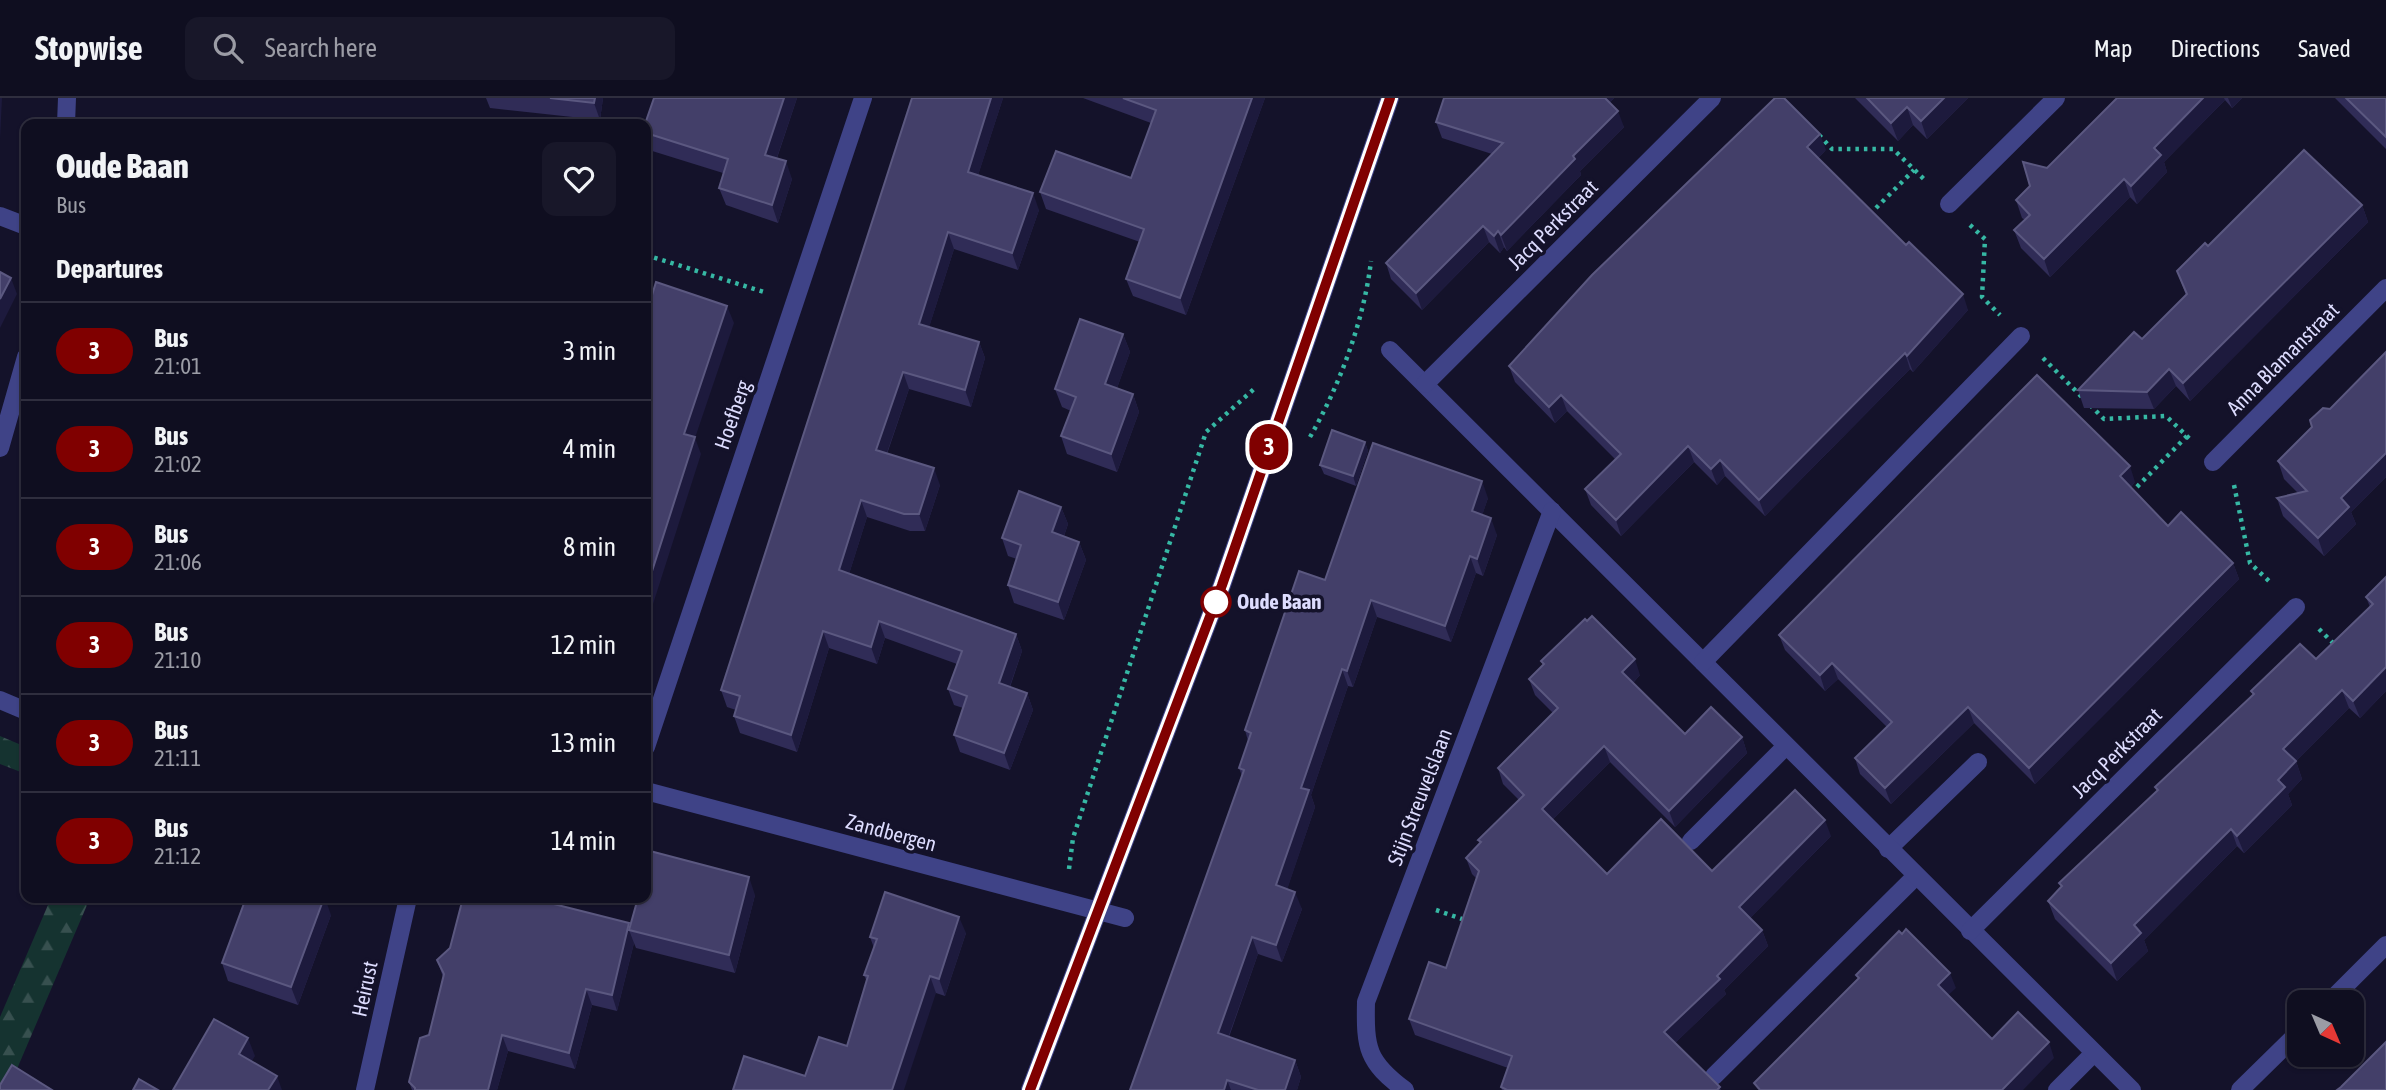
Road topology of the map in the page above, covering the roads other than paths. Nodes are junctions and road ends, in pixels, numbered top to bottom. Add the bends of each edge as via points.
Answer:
1 (67, 98) edge
2 (863, 98) edge
3 (1390, 98) edge
4 (1712, 98) edge
5 (2056, 98) edge
6 (66, 119) edge
7 (1949, 204) road end
8 (0, 216) edge
9 (21, 224) edge
10 (2386, 288) edge
11 (2021, 336) road end
12 (1390, 350) dead end
13 (21, 374) edge
14 (1425, 384) junction
15 (0, 448) edge
16 (2213, 462) road end
17 (1552, 512) junction
18 (2296, 607) road end
19 (1703, 662) junction
20 (0, 700) edge
21 (21, 709) edge
22 (651, 732) edge
23 (1786, 746) junction
24 (1978, 762) dead end
25 (651, 792) edge
26 (1691, 841) dead end
27 (1888, 849) junction
28 (1916, 876) junction
29 (407, 903) edge
30 (1100, 912) junction
31 (1125, 918) dead end
32 (1970, 931) junction
33 (2386, 945) edge
34 (2341, 990) edge
35 (2287, 1044) edge
36 (2094, 1052) junction
37 (1714, 1076) dead end
38 (365, 1090) edge
39 (1030, 1090) edge
40 (1405, 1090) edge
41 (2057, 1090) edge
42 (2132, 1090) edge
43 (2240, 1090) edge

1 - 6 street
2 - 22 street, Hoefberg
3 - 30 street via 1222,585
4 - 14 street, Jacq Perkstraat
5 - 7 street
8 - 9 street
10 - 16 street, Anna Blamanstraat
11 - 19 street
12 - 14 street
13 - 15 street
14 - 17 street
17 - 19 street
17 - 40 street, Stijn Streuvelslaan via 1366,1002 1365,1040 1380,1072
18 - 32 street, Jacq Perkstraat
19 - 23 street
20 - 21 street
23 - 26 street
23 - 27 street
24 - 27 street
25 - 30 street, Zandbergen
27 - 28 street
28 - 32 street
28 - 37 street
29 - 38 street, Heirust
30 - 31 street, Zandbergen
30 - 39 street
32 - 36 street
33 - 34 street
35 - 43 street
36 - 41 street
36 - 42 street

